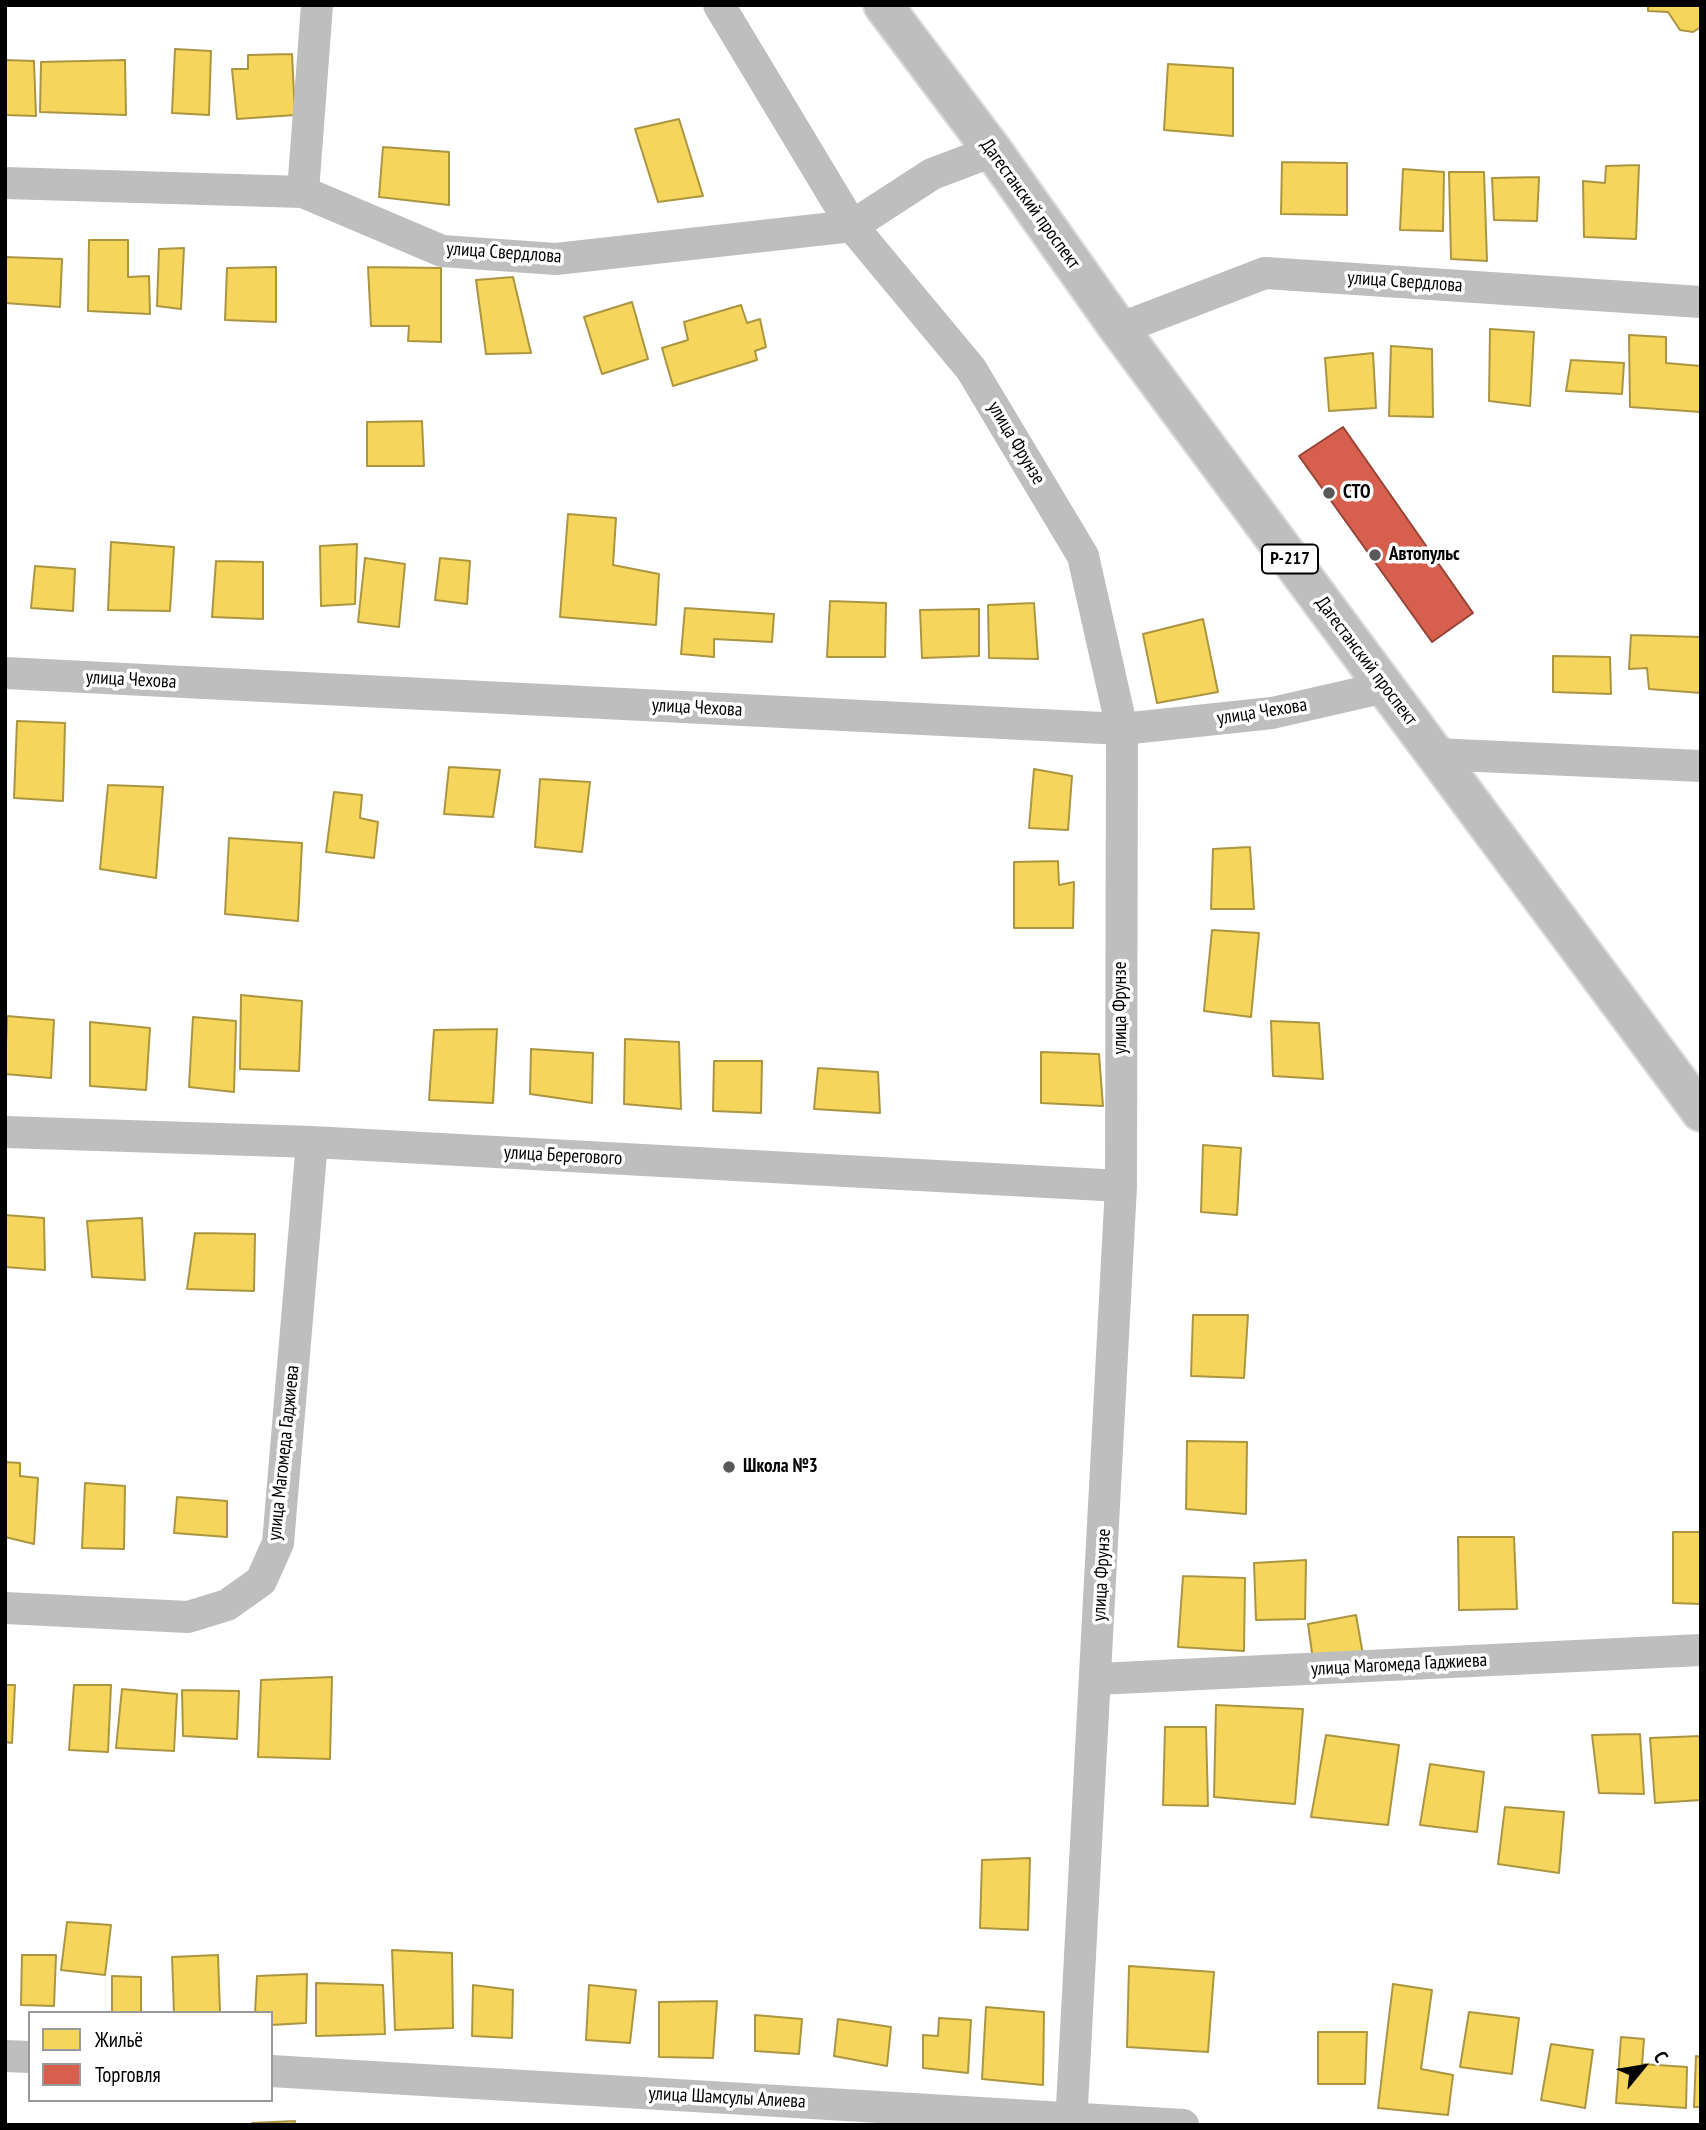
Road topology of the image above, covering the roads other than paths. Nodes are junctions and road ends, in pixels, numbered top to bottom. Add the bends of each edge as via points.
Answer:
1 (317, 5) edge
2 (719, 5) edge
3 (883, 5) edge
4 (993, 151) junction
5 (5, 183) edge
6 (303, 192) junction
7 (852, 226) junction
8 (1701, 302) edge
9 (1119, 329) junction
10 (5, 673) edge
11 (1386, 687) junction
12 (1122, 729) junction
13 (1435, 754) junction
14 (1701, 766) edge
15 (1701, 1112) edge
16 (5, 1132) edge
17 (312, 1142) junction
18 (1121, 1186) junction
19 (5, 1608) edge
20 (1701, 1650) edge
21 (1097, 1679) junction
22 (5, 2056) edge
23 (28, 2057) edge
24 (273, 2071) edge
25 (1072, 2121) edge
26 (1183, 2125) edge

1 - 6 street
2 - 7 street, улица Фрунзе
3 - 4 highway, Дагестанский проспект / Р-217
4 - 7 street, улица Свердлова via 932,174
4 - 9 highway, Дагестанский проспект / Р-217
5 - 6 street, улица Свердлова
6 - 7 street, улица Свердлова via 442,251 556,259
7 - 12 street, улица Фрунзе via 971,369 1083,556
8 - 9 street, улица Свердлова via 1265,273
9 - 11 highway, Дагестанский проспект / Р-217
10 - 12 street, улица Чехова
11 - 12 street, улица Чехова via 1272,713
11 - 13 highway, Дагестанский проспект / Р-217
12 - 18 street, улица Фрунзе
13 - 14 street
13 - 15 highway, Дагестанский проспект / Р-217
16 - 17 street, улица Берегового
17 - 18 street, улица Берегового
17 - 19 street, улица Магомеда Гаджиева via 278,1543 261,1581 227,1605 188,1618
18 - 21 street, улица Фрунзе
20 - 21 street, улица Магомеда Гаджиева
21 - 25 street, улица Фрунзе
22 - 23 street
24 - 25 street, улица Шамсулы Алиева
25 - 26 street, улица Шамсулы Алиева

